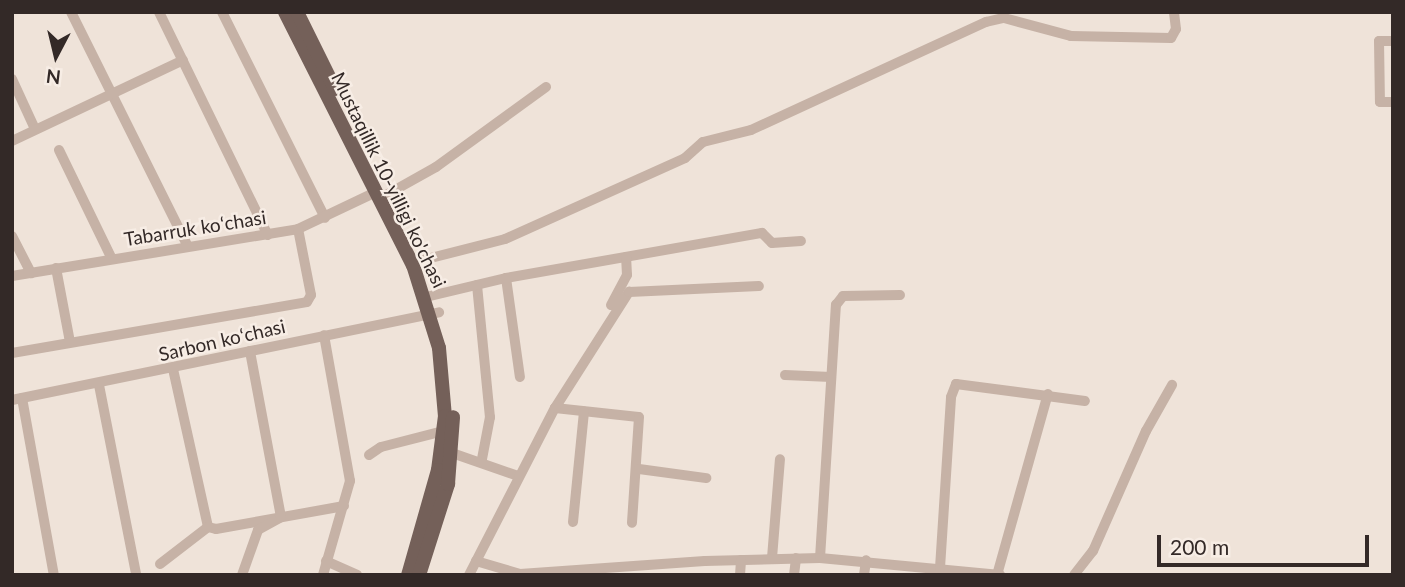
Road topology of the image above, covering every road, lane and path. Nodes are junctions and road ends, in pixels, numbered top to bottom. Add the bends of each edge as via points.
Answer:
1 (71, 12) edge
2 (159, 12) edge
3 (222, 12) edge
4 (285, 12) edge
5 (297, 12) edge
6 (1174, 12) edge
7 (1393, 41) edge
8 (183, 60) junction
9 (12, 79) edge
10 (546, 87) dead end
11 (112, 94) junction
12 (1393, 102) edge
13 (35, 129) junction
14 (12, 141) edge
15 (59, 150) dead end
16 (381, 194) junction
17 (325, 218) junction
18 (298, 229) junction
19 (268, 235) junction
20 (12, 236) edge
21 (801, 241) dead end
22 (187, 246) junction
23 (626, 257) junction
24 (112, 259) junction
25 (419, 261) junction
26 (56, 268) junction
27 (31, 273) junction
28 (12, 276) edge
29 (506, 278) junction
30 (477, 285) junction
31 (758, 286) dead end
32 (900, 295) dead end
33 (430, 296) junction
34 (435, 312) junction
35 (324, 335) junction
36 (70, 342) junction
37 (250, 352) junction
38 (12, 353) edge
39 (173, 369) junction
40 (785, 375) dead end
41 (520, 377) dead end
42 (831, 377) junction
43 (99, 385) junction
44 (1172, 385) dead end
45 (566, 394) junction
46 (1048, 394) junction
47 (17, 399) edge
48 (1085, 401) dead end
49 (555, 408) junction
50 (584, 412) junction
51 (448, 430) junction
52 (453, 453) junction
53 (369, 455) dead end
54 (482, 459) junction
55 (780, 459) dead end
56 (639, 469) junction
57 (519, 476) junction
58 (706, 478) dead end
59 (344, 506) junction
60 (281, 517) junction
61 (573, 522) dead end
62 (632, 523) dead end
63 (208, 527) junction
64 (772, 558) junction
65 (796, 558) junction
66 (820, 558) junction
67 (741, 559) junction
68 (326, 561) junction
69 (476, 561) junction
70 (866, 561) junction
71 (160, 564) dead end
72 (940, 568) junction
73 (917, 570) edge
74 (136, 573) dead end
75 (966, 573) edge
76 (519, 574) edge
77 (54, 575) edge
78 (242, 575) edge
79 (323, 575) edge
80 (357, 575) edge
81 (408, 575) edge
82 (419, 575) edge
83 (469, 575) edge
84 (740, 575) edge
85 (794, 575) edge
86 (864, 575) edge
87 (999, 575) edge
88 (1074, 575) edge

1 - 11 street
2 - 8 street
3 - 17 street
4 - 16 main road, Mustaqillik 10-yilligi ko'chasi
5 - 16 main road, Mustaqillik 10-yilligi ko'chasi
6 - 25 street via 1171,37 1071,36 1004,18 986,22 751,130 704,142 685,158 505,239
7 - 12 street via 1379,41 1380,102
8 - 11 street
8 - 19 street
9 - 13 street
10 - 16 street, Tabarruk koʻchasi via 436,167
11 - 13 street
11 - 22 street
13 - 14 street
15 - 24 street
16 - 17 street, Tabarruk koʻchasi
16 - 25 main road, Mustaqillik 10-yilligi ko'chasi
16 - 33 main road, Mustaqillik 10-yilligi ko'chasi
17 - 18 street, Tabarruk koʻchasi
18 - 19 street, Tabarruk koʻchasi
18 - 36 street via 311,295 307,302
19 - 22 street, Tabarruk koʻchasi
20 - 27 street
21 - 23 street via 772,243 762,233
22 - 24 street, Tabarruk koʻchasi
23 - 29 street
23 - 45 street via 627,275
24 - 26 street, Tabarruk koʻchasi
25 - 33 main road, Mustaqillik 10-yilligi ko'chasi
26 - 27 street, Tabarruk koʻchasi
26 - 36 street
27 - 28 street, Tabarruk koʻchasi
29 - 30 street
29 - 41 street
30 - 33 street
30 - 54 street via 490,417
31 - 45 street via 632,289 614,310
32 - 42 street via 838,299
33 - 34 main road, Mustaqillik 10-yilligi ko'chasi
34 - 35 street, Sarbon koʻchasi
34 - 51 main road, Mustaqillik 10-yilligi ko'chasi via 452,374
35 - 37 street, Sarbon koʻchasi
35 - 59 street via 350,481
36 - 38 street
37 - 39 street, Sarbon koʻchasi
37 - 60 street
39 - 43 street, Sarbon koʻchasi
39 - 63 street
40 - 42 street
42 - 66 street
43 - 47 street, Sarbon koʻchasi
43 - 74 street
44 - 88 street via 1146,430 1093,551
45 - 49 street
46 - 48 street
46 - 72 street via 957,384 951,397
46 - 87 street
47 - 77 street
49 - 50 street
49 - 57 street
50 - 56 street via 639,417
50 - 61 street
51 - 52 main road, Mustaqillik 10-yilligi ko'chasi
51 - 53 street via 382,447
51 - 81 main road, Mustaqillik 10-yilligi ko'chasi via 432,505
52 - 54 street
52 - 82 main road, Mustaqillik 10-yilligi ko'chasi via 440,515
54 - 57 street
55 - 64 street
56 - 58 street
56 - 62 street
57 - 69 street
59 - 60 street
59 - 68 street
60 - 63 street
60 - 78 street via 258,530
63 - 71 street
64 - 65 street
64 - 67 street
65 - 66 street
65 - 85 street
66 - 70 street
67 - 76 street
67 - 84 street
68 - 79 street
68 - 80 street
69 - 76 street
69 - 83 street
70 - 73 street
70 - 86 street
72 - 73 street
72 - 75 street
75 - 87 street

